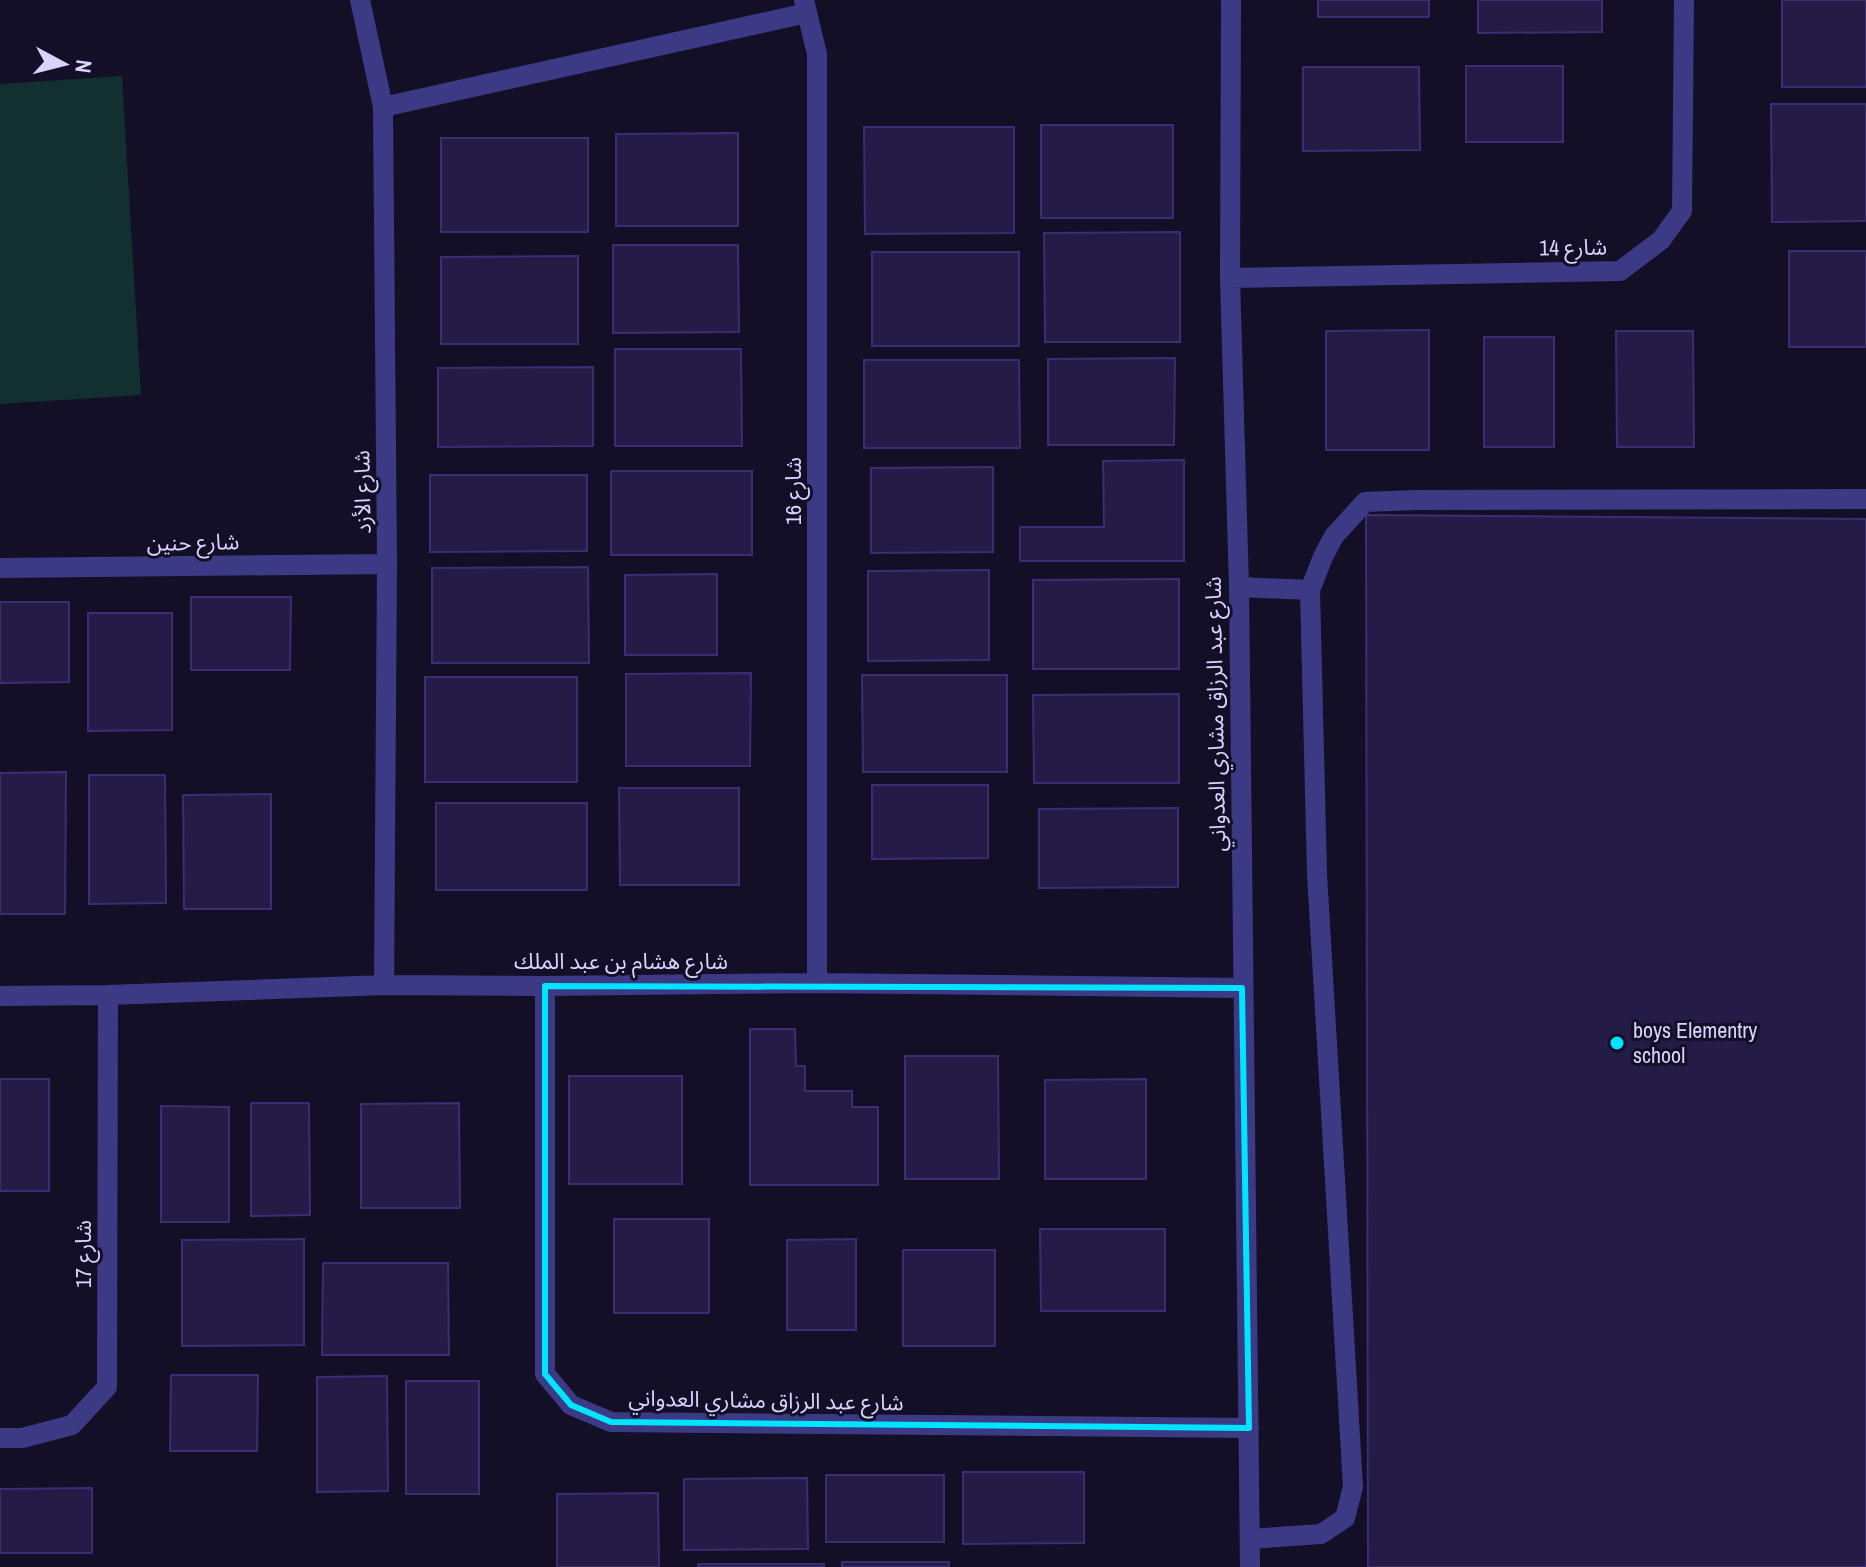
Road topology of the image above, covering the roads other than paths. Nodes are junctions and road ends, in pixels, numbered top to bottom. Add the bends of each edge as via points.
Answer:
1 (360, 0) edge
2 (1231, 0) edge
3 (1684, 0) edge
4 (805, 6) edge
5 (383, 107) junction
6 (1230, 278) junction
7 (1866, 499) edge
8 (387, 564) junction
9 (0, 568) edge
10 (1239, 587) junction
11 (1310, 590) junction
12 (817, 983) junction
13 (384, 985) junction
14 (545, 986) junction
15 (1242, 988) junction
16 (108, 995) junction
17 (0, 996) edge
18 (1249, 1428) junction
19 (0, 1438) edge
20 (1250, 1539) junction
21 (1250, 1567) edge

1 - 5 street, شارع الأزد
2 - 6 street, شارع عبد الرزاق مشاري العدواني
3 - 6 street, شارع 14 via 1682,211 1661,240 1620,271
4 - 5 street
4 - 12 street, شارع 16 via 817,54
5 - 8 street, شارع الأزد
6 - 10 street, شارع عبد الرزاق مشاري العدواني
7 - 11 street via 1365,502 1334,536
8 - 9 street, شارع حنين
8 - 13 street, شارع الأزد
10 - 11 street
10 - 15 street, شارع عبد الرزاق مشاري العدواني
11 - 20 street via 1317,874 1353,1487 1345,1518 1321,1534
12 - 14 street, شارع هشام بن عبد الملك
12 - 15 street, شارع هشام بن عبد الملك
13 - 14 street, شارع هشام بن عبد الملك
13 - 16 street, شارع هشام بن عبد الملك
14 - 18 street, شارع عبد الرزاق مشاري العدواني via 545,1374 571,1405 611,1422
15 - 18 street, شارع عبد الرزاق مشاري العدواني
16 - 17 street, شارع هشام بن عبد الملك
16 - 19 street, شارع 17 via 107,1387 72,1425
18 - 20 street, شارع عبد الرزاق مشاري العدواني
20 - 21 street, شارع عبد الرزاق مشاري العدواني

